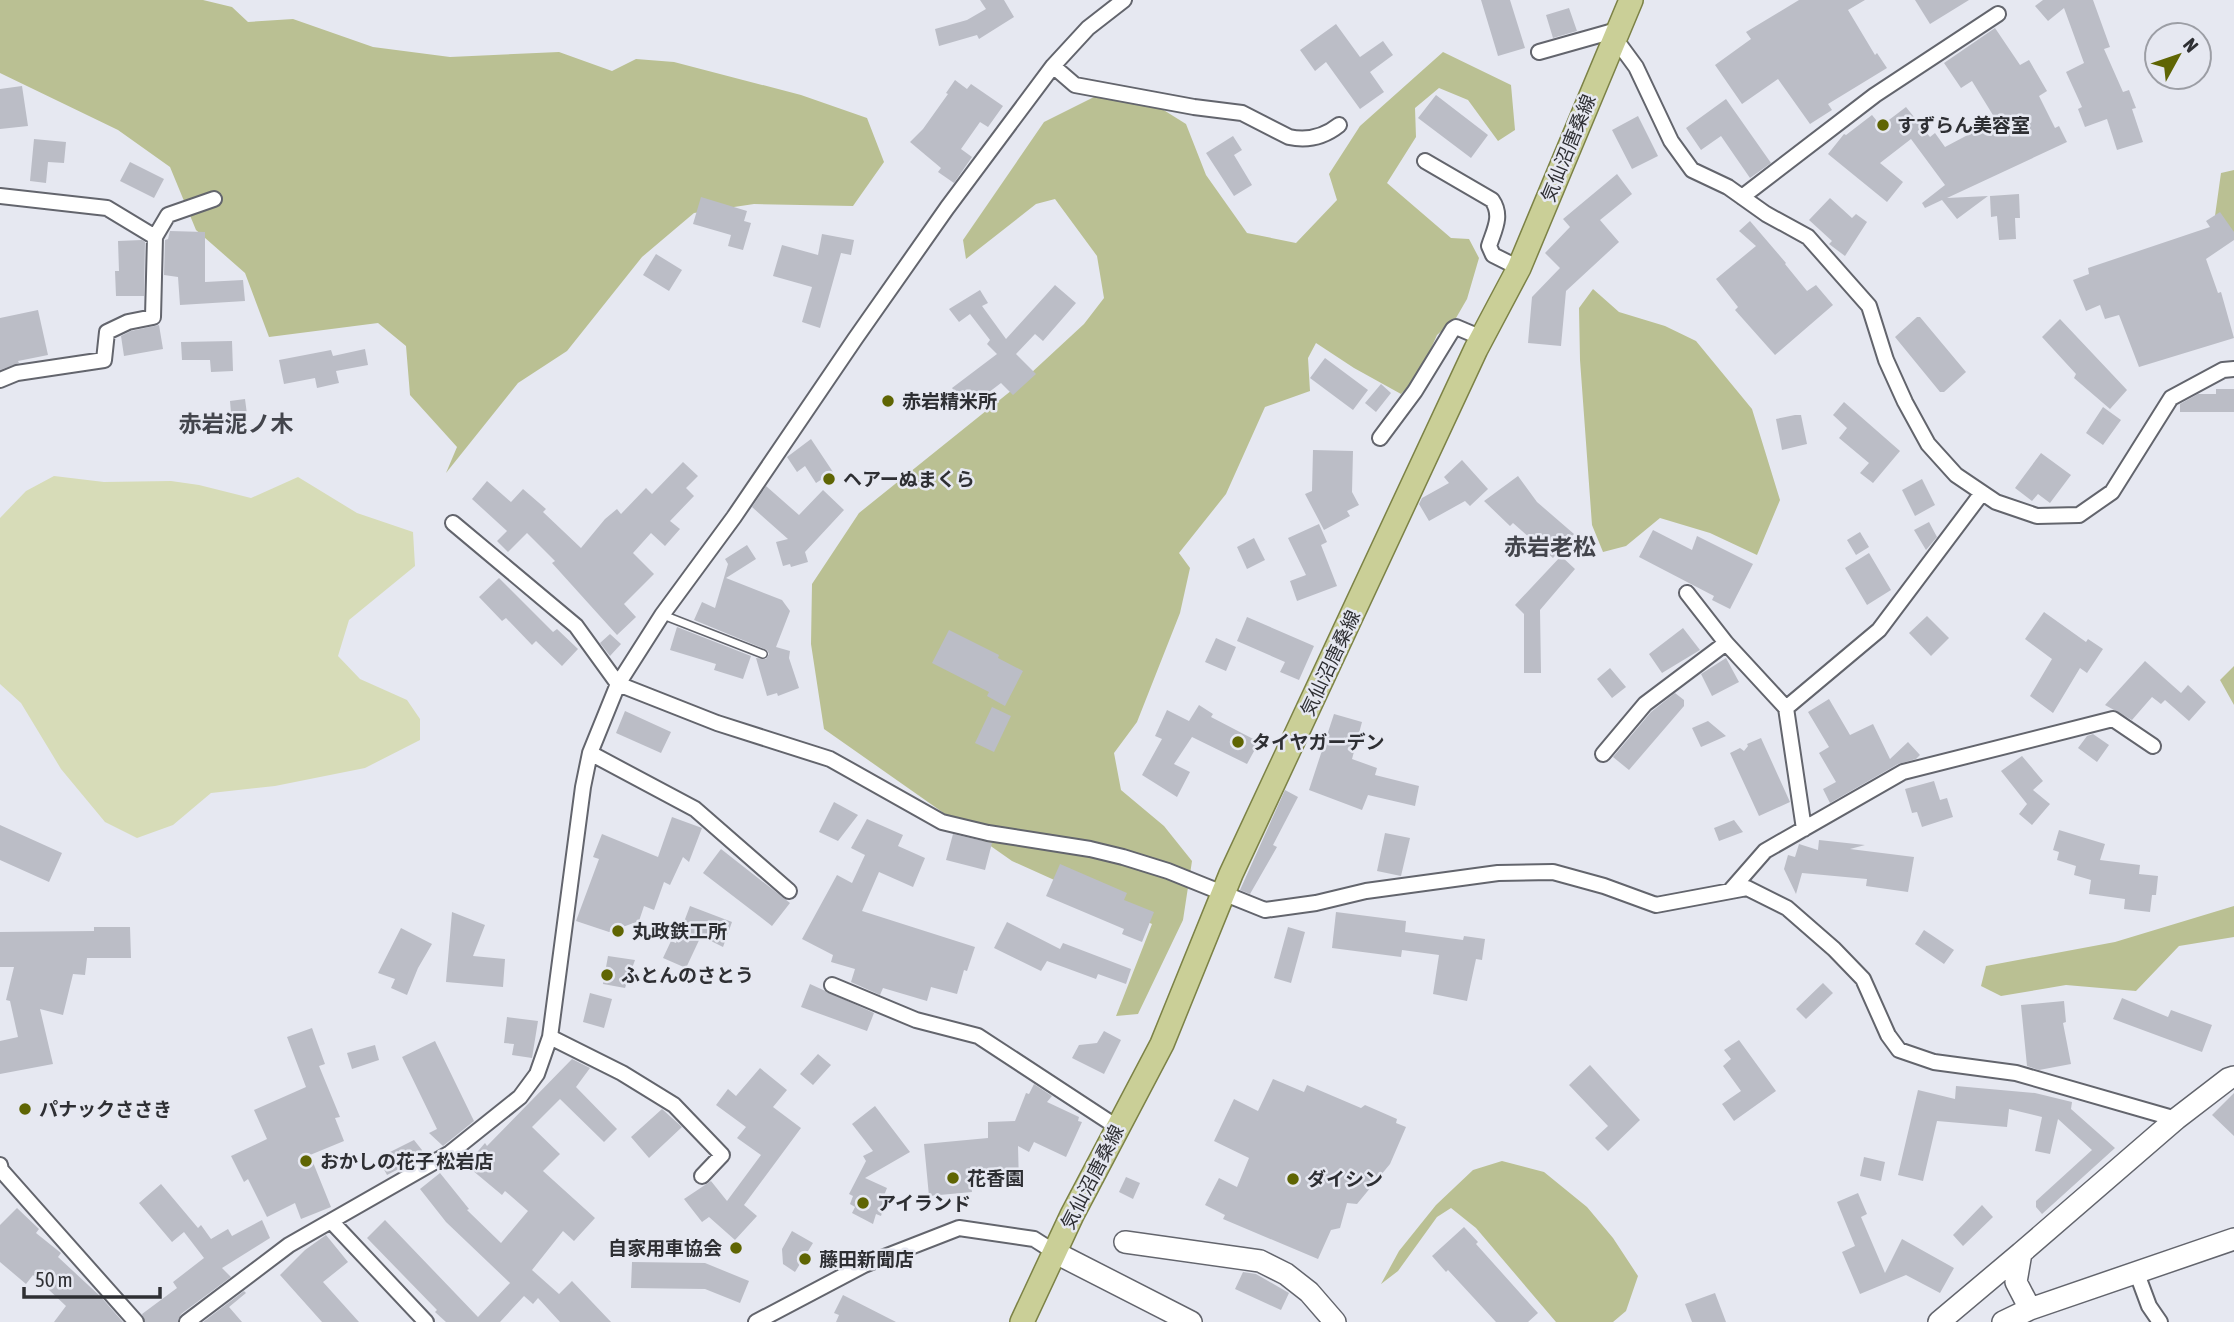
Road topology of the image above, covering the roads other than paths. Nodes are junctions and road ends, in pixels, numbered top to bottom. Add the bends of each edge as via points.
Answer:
1 (1124, 0) edge
2 (1998, 15) dead end
3 (1620, 16) edge
4 (1539, 52) dead end
5 (1053, 66) junction
6 (1339, 125) dead end
7 (1425, 161) dead end
8 (0, 196) edge
9 (1742, 197) junction
10 (214, 199) dead end
11 (155, 237) junction
12 (1519, 268) junction
13 (1482, 338) junction
14 (2234, 369) edge
15 (0, 380) edge
16 (1380, 438) dead end
17 (1982, 493) junction
18 (453, 523) dead end
19 (1687, 593) dead end
20 (662, 615) junction
21 (1726, 643) junction
22 (763, 654) dead end
23 (618, 684) junction
24 (1786, 708) junction
25 (2152, 746) dead end
26 (590, 753) junction
27 (1603, 754) dead end
28 (1804, 829) junction
29 (789, 891) dead end
30 (1730, 891) junction
31 (1224, 895) junction
32 (832, 985) dead end
33 (550, 1037) junction
34 (2234, 1077) edge
35 (2176, 1119) junction
36 (1117, 1126) junction
37 (0, 1169) edge
38 (702, 1176) dead end
39 (331, 1221) junction
40 (2234, 1239) edge
41 (1125, 1242) dead end
42 (1056, 1252) junction
43 (2021, 1253) junction
44 (2136, 1271) junction
45 (2030, 1309) junction
46 (136, 1322) edge
47 (187, 1322) edge
48 (426, 1322) edge
49 (756, 1322) edge
50 (1022, 1322) edge
51 (1191, 1322) edge
52 (1335, 1322) edge
53 (1939, 1322) edge
54 (2003, 1322) edge
55 (2161, 1322) edge

1 - 5 street
2 - 9 street via 1875,94
3 - 4 street
3 - 9 street via 1636,68 1671,141 1692,170
3 - 12 main road, 気仙沼唐桑線
5 - 6 street via 1080,87 1242,113 1298,139 1317,138
5 - 20 street via 947,208
7 - 12 street via 1492,201 1499,218 1489,246 1493,255
8 - 11 street via 107,208
9 - 17 street via 1808,237 1869,306 1886,360 1928,444 1956,475
10 - 11 street via 168,215
11 - 15 street via 153,317 107,332 104,360 17,373
12 - 13 main road, 気仙沼唐桑線
13 - 16 street via 1453,329
13 - 31 main road, 気仙沼唐桑線
14 - 17 street via 2223,370 2171,398 2112,492 2079,515 2037,516
17 - 24 street via 1879,630
18 - 23 street via 576,626
19 - 21 street
20 - 22 lane
20 - 23 street
21 - 24 street
21 - 27 street via 1645,704
23 - 26 street
23 - 31 street via 717,723 830,759 942,822 1123,857
24 - 28 street
25 - 28 street via 2113,719 1903,772
26 - 29 street via 695,809
26 - 33 street
28 - 30 street via 1765,851
30 - 31 street via 1656,905 1553,872 1428,881 1265,910
30 - 35 street via 1747,888 1787,908 1834,948 1863,979 1899,1050 1934,1062 2016,1073
31 - 36 main road, 気仙沼唐桑線 via 1162,1044
32 - 36 street via 916,1020 978,1036
33 - 38 street via 674,1105 722,1155
33 - 39 street via 537,1074 520,1097 450,1153
34 - 35 street
35 - 43 street
36 - 42 main road, 気仙沼唐桑線
37 - 46 street
39 - 47 street via 289,1245
39 - 48 street
40 - 44 street
41 - 52 street via 1260,1261 1309,1292
42 - 49 street via 1034,1240 959,1228 864,1265
42 - 50 main road, 気仙沼唐桑線
42 - 51 street
43 - 45 street via 2017,1282
43 - 53 street
44 - 45 street
44 - 55 street via 2149,1306
45 - 54 street

